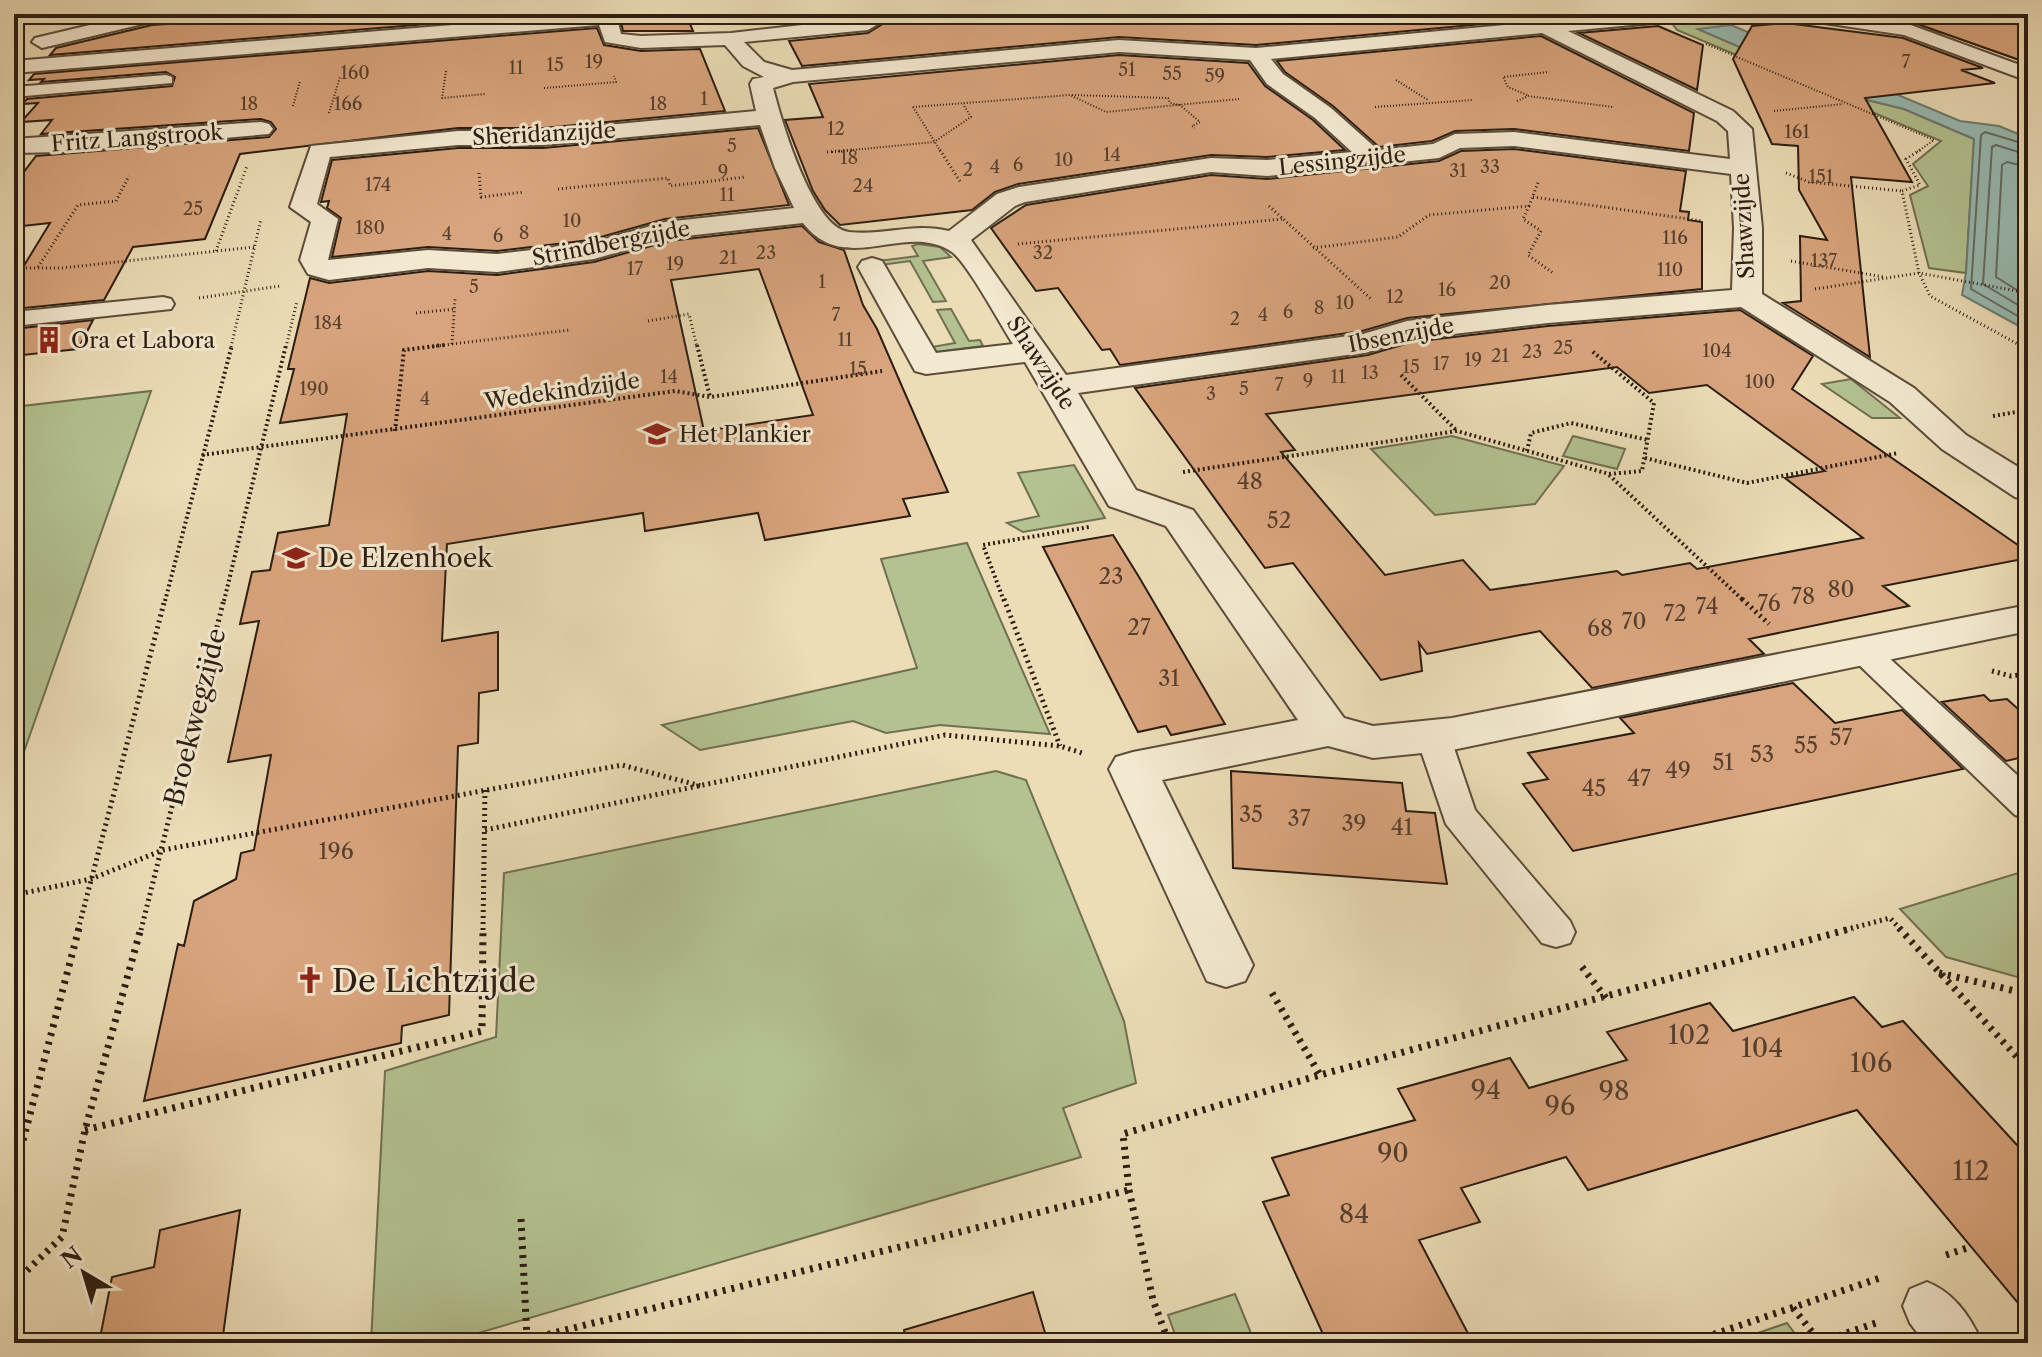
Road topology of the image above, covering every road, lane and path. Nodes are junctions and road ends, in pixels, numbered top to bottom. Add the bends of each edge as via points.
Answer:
1 (161, 14) edge
2 (1522, 14) edge
3 (1686, 14) edge
4 (1804, 14) edge
5 (606, 16) edge
6 (978, 17) dead end
7 (1646, 18) junction
8 (864, 19) edge
9 (1098, 26) dead end
10 (1547, 28) junction
11 (344, 39) junction
12 (731, 39) junction
13 (310, 43) junction
14 (1119, 46) junction
15 (16, 54) edge
16 (1256, 54) junction
17 (612, 67) dead end
18 (2028, 75) edge
19 (792, 76) junction
20 (166, 80) dead end
21 (544, 88) dead end
22 (14, 92) edge
23 (1070, 95) junction
24 (1301, 98) junction
25 (1478, 100) dead end
26 (963, 104) junction
27 (1844, 104) junction
28 (1180, 105) junction
29 (1323, 113) junction
30 (329, 116) dead end
31 (1725, 116) junction
32 (768, 117) junction
33 (290, 118) dead end
34 (261, 129) dead end
35 (148, 139) junction
36 (934, 142) junction
37 (1546, 144) junction
38 (14, 146) edge
39 (1372, 157) junction
40 (786, 164) junction
41 (1228, 166) junction
42 (1741, 168) junction
43 (558, 189) dead end
44 (1902, 191) junction
45 (1533, 197) junction
46 (809, 214) junction
47 (262, 218) dead end
48 (1282, 219) junction
49 (1748, 228) junction
50 (968, 235) junction
51 (254, 247) junction
52 (1313, 248) junction
53 (1747, 253) junction
54 (448, 260) junction
55 (38, 267) junction
56 (872, 267) dead end
57 (14, 268) edge
58 (1919, 273) junction
59 (310, 275) junction
60 (1890, 278) junction
61 (246, 290) junction
62 (2028, 293) edge
63 (1747, 298) junction
64 (163, 304) joint
65 (685, 305) dead end
66 (455, 309) junction
67 (416, 313) dead end
68 (689, 314) junction
69 (1548, 314) junction
70 (14, 319) edge
71 (648, 321) dead end
72 (570, 330) dead end
73 (1407, 330) junction
74 (1368, 343) junction
75 (452, 344) junction
76 (2028, 350) edge
77 (1034, 351) junction
78 (926, 364) junction
79 (1057, 386) junction
80 (710, 397) junction
81 (395, 431) junction
82 (1457, 431) junction
83 (1648, 440) junction
84 (1954, 442) junction
85 (260, 450) junction
86 (1527, 451) junction
87 (202, 455) junction
88 (1645, 458) junction
89 (1609, 474) junction
90 (2028, 489) edge
91 (1165, 513) junction
92 (2028, 618) edge
93 (1865, 653) junction
94 (1809, 662) junction
95 (1328, 730) junction
96 (1433, 736) junction
97 (1060, 746) junction
98 (1133, 769) junction
99 (701, 786) junction
100 (485, 788) junction
101 (2028, 806) edge
102 (485, 830) junction
103 (163, 850) junction
104 (91, 879) junction
105 (14, 895) edge
106 (1556, 932) dead end
107 (1226, 965) joint
108 (1938, 973) junction
109 (2028, 994) edge
110 (2028, 1069) edge
111 (1320, 1075) junction
112 (85, 1130) junction
113 (14, 1175) edge
114 (1129, 1190) junction
115 (521, 1219) dead end
116 (1970, 1247) dead end
117 (1941, 1257) dead end
118 (14, 1283) edge
119 (1912, 1289) junction
120 (1793, 1308) junction
121 (527, 1339) junction
122 (513, 1343) edge
123 (1169, 1343) edge
124 (1688, 1343) edge
125 (1957, 1343) edge

1 - 15 street
2 - 10 street
3 - 7 street
4 - 18 street via 1908,30
5 - 11 street
5 - 12 street via 612,38 627,42
6 - 8 path
7 - 10 street
7 - 27 path
8 - 12 street
9 - 14 street
10 - 16 street
10 - 31 street
11 - 13 street
11 - 30 path via 333,70 343,69
12 - 19 street via 762,71
13 - 15 street
13 - 33 path
14 - 16 street
14 - 19 street
16 - 24 street via 1275,79
17 - 21 path via 616,82
19 - 32 street via 761,84
20 - 22 lane
23 - 26 path
23 - 28 path via 1158,96
23 - 28 path via 1106,112
24 - 28 path
24 - 29 street
25 - 29 path
26 - 36 path via 971,117
26 - 36 path via 913,107
27 - 31 path
27 - 44 path via 1934,140 1906,159 1920,185
29 - 39 street
31 - 42 street, Shawzijde via 1740,129
32 - 40 street
32 - 59 street, Sheridanzijde via 320,151 303,207 325,219
34 - 35 street, Fritz Langstrook
35 - 38 street, Fritz Langstrook
35 - 55 path via 116,201 78,205
36 - 40 path
36 - 50 path
37 - 39 street, Lessingzijde via 1455,141 1439,151
37 - 42 street, Lessingzijde
37 - 45 path via 1533,153 1546,157
39 - 41 street, Lessingzijde via 1267,168
40 - 43 path via 670,186 668,178
40 - 46 street
41 - 48 path
41 - 50 street, Lessingzijde via 1019,195 1006,200
42 - 44 path via 1796,175 1809,182
42 - 49 street, Shawzijde
44 - 58 path
45 - 49 path
45 - 52 path via 1529,206 1429,215 1398,237
46 - 50 street via 836,238
46 - 54 street, Strindbergzijde via 665,230 622,246 580,253 497,263
47 - 51 path
48 - 50 path
48 - 52 path
49 - 53 street, Shawzijde
50 - 77 street, Shawzijde
51 - 55 path
51 - 61 path
52 - 73 path
53 - 60 path
53 - 63 street, Shawzijde
54 - 59 street, Strindbergzijde
54 - 66 path via 449,284 457,283
55 - 57 path
56 - 78 street
58 - 60 path
58 - 62 path
58 - 76 path via 1930,296
59 - 61 path
59 - 85 path, Broekwegzijde
60 - 63 path
61 - 64 path
61 - 87 path
63 - 69 street, Ibsenzijde
63 - 84 street, Shawzijde via 1902,395
64 - 70 lane
65 - 68 path
66 - 67 path
66 - 75 path
68 - 71 path
68 - 80 path
69 - 73 street, Ibsenzijde
69 - 83 path via 1654,403
72 - 75 path
73 - 74 street, Ibsenzijde
74 - 79 street, Ibsenzijde
74 - 82 path
75 - 81 path via 404,350
77 - 78 street
77 - 79 street, Shawzijde
78 - 80 path, Wedekindzijde
79 - 91 street, Shawzijde via 1122,498
80 - 81 path, Wedekindzijde via 675,391
81 - 85 path, Wedekindzijde
82 - 86 path
82 - 91 path via 1174,473 1192,503
83 - 86 path via 1571,423 1531,433
83 - 88 path
84 - 88 path via 1747,483
84 - 90 street, Shawzijde
85 - 87 path, Wedekindzijde
85 - 103 path, Broekwegzijde
86 - 89 path
87 - 104 path
88 - 89 path via 1642,471
89 - 94 path
91 - 95 street, Shawzijde via 1180,518
91 - 97 path via 983,545
92 - 93 street
93 - 94 street
93 - 101 lane
94 - 96 street
95 - 96 street via 1373,742
95 - 98 street
96 - 106 lane via 1459,815
97 - 98 path
97 - 99 path via 945,735
98 - 107 street
99 - 100 path via 622,765
99 - 102 path
100 - 102 path
100 - 103 path
102 - 112 path via 482,1031
103 - 104 path
103 - 112 path, Broekwegzijde
104 - 105 path
104 - 113 path
107 - 111 path via 1257,968
108 - 109 path
108 - 110 path
108 - 111 path via 1890,918
111 - 114 path via 1123,1134
112 - 118 path, Broekwegzijde via 62,1237
114 - 121 path
114 - 123 path via 1153,1300
115 - 121 path
116 - 117 path
119 - 120 path
119 - 120 path via 1820,1342
119 - 125 lane
120 - 124 path
121 - 122 path

